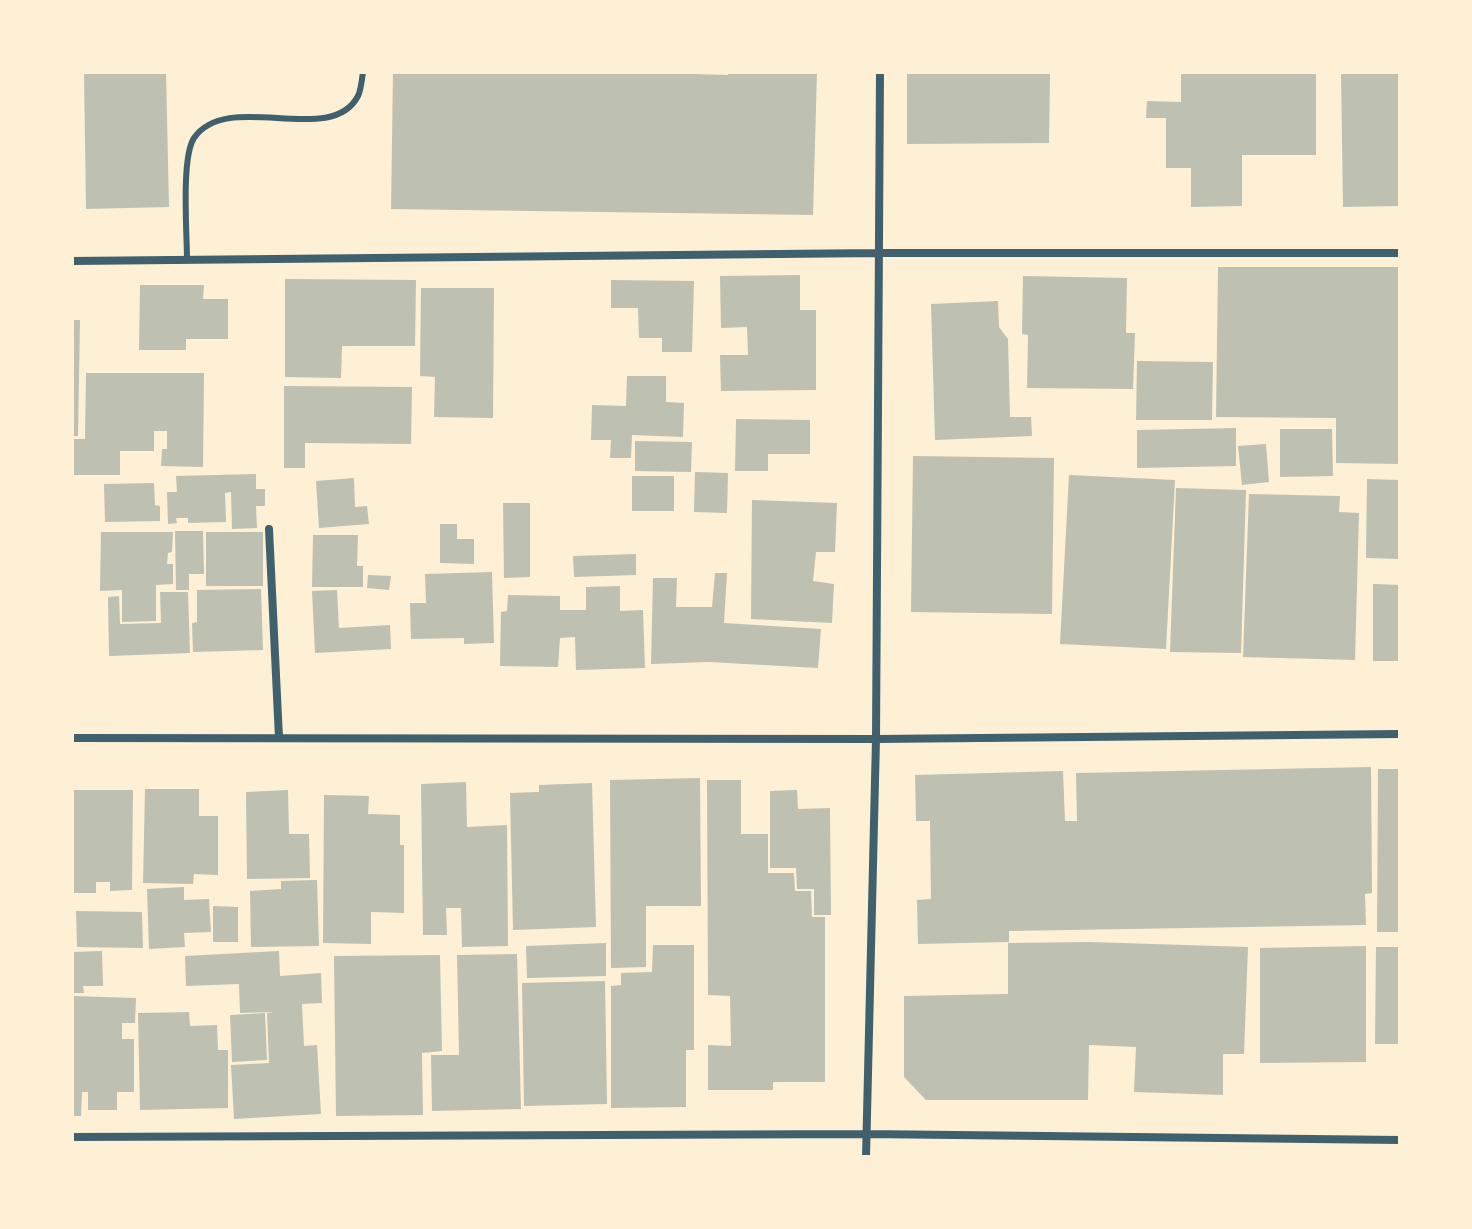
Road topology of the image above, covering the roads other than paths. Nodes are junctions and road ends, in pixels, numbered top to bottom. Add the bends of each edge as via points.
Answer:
1 (363, 72) edge
2 (880, 72) edge
3 (879, 253) junction
4 (1400, 253) edge
5 (187, 260) junction
6 (72, 261) edge
7 (269, 529) dead end
8 (1400, 734) edge
9 (72, 738) edge
10 (279, 738) junction
11 (876, 739) junction
12 (866, 1134) junction
13 (72, 1137) edge
14 (1400, 1140) edge
15 (866, 1157) edge

1 - 5 lane via 358,96 342,113 208,123 193,140 187,160
2 - 3 street
3 - 4 street
3 - 5 street
3 - 11 street
5 - 6 street
7 - 10 street
8 - 11 street
9 - 10 street
10 - 11 street
11 - 12 street
12 - 13 street
12 - 14 street
12 - 15 street

